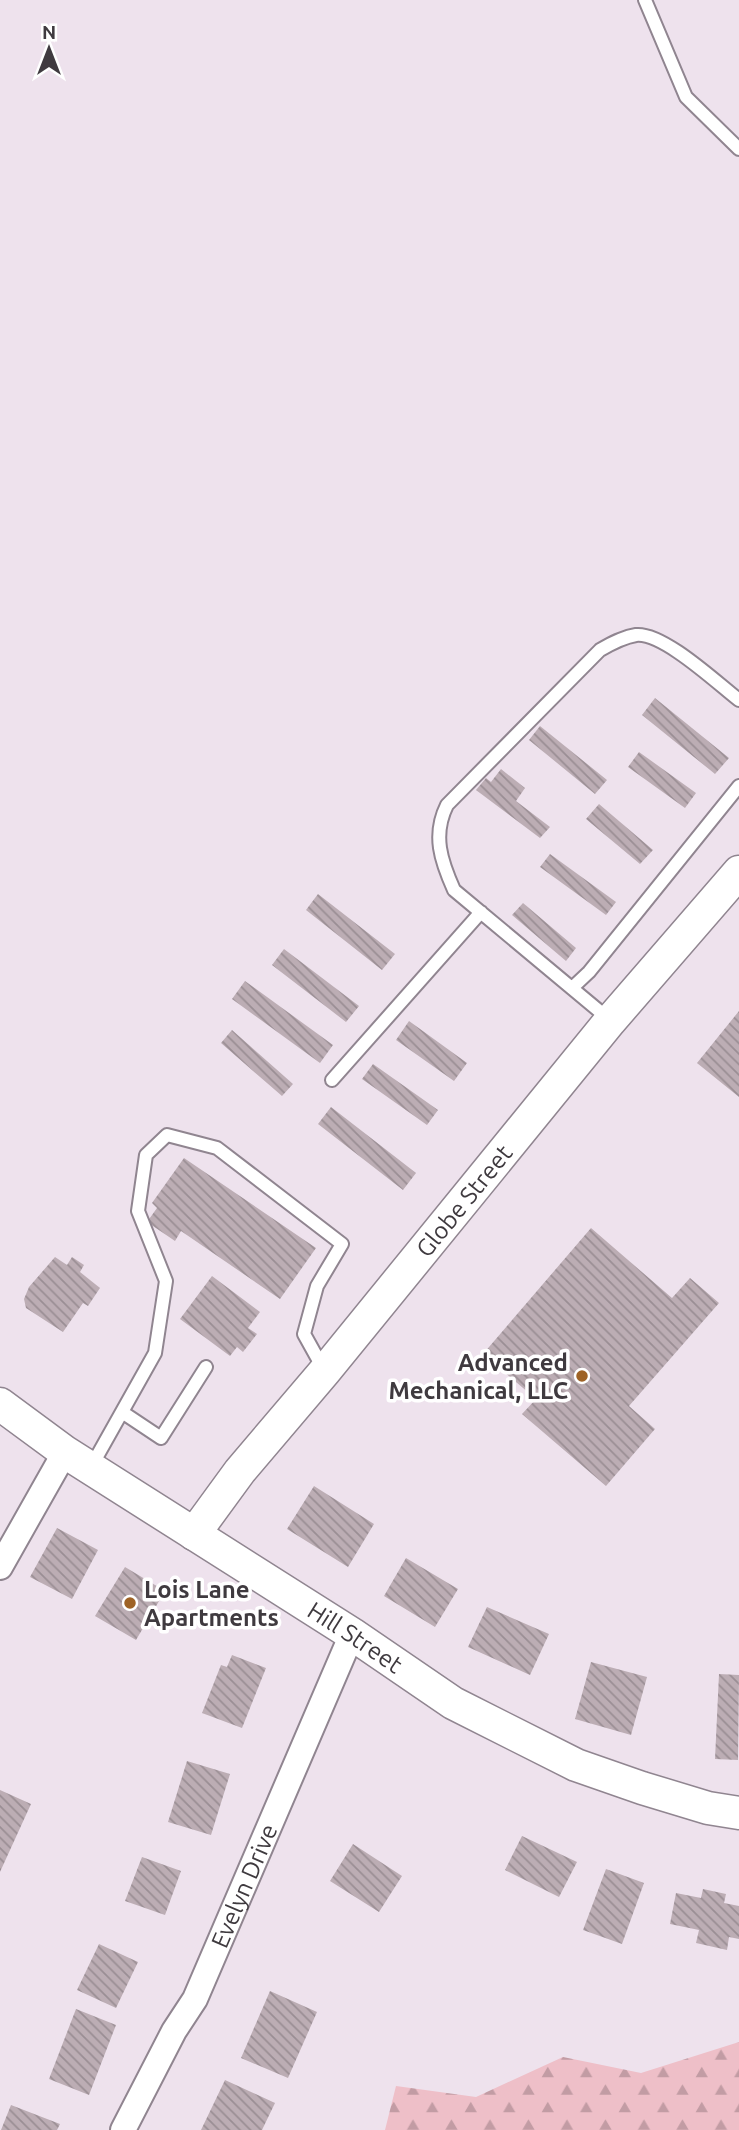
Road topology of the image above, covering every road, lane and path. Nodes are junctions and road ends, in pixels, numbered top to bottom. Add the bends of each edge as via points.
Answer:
1 (645, 0) edge
2 (739, 149) edge
3 (739, 700) edge
4 (739, 786) edge
5 (739, 872) edge
6 (481, 912) junction
7 (572, 988) junction
8 (610, 1021) junction
9 (332, 1080) dead end
10 (206, 1367) dead end
11 (325, 1371) junction
12 (0, 1404) edge
13 (122, 1412) junction
14 (78, 1460) junction
15 (194, 1534) junction
16 (0, 1567) edge
17 (352, 1634) junction
18 (739, 1813) edge
19 (123, 2130) edge

1 - 2 lane via 686,97
3 - 6 lane via 661,641 639,635 600,650 447,805 439,820 440,860 454,890
4 - 7 lane
5 - 8 street, Globe Street
6 - 7 lane
6 - 9 lane
7 - 8 lane
8 - 11 street, Globe Street
10 - 13 lane via 161,1438
11 - 13 lane via 304,1334 317,1286 342,1244 217,1148 167,1135 146,1155 138,1211 166,1281 155,1353
11 - 15 street, Globe Street via 240,1471
12 - 14 street, Hill Street
13 - 14 lane
14 - 15 street, Hill Street
14 - 16 street
15 - 17 street, Hill Street
17 - 18 street, Hill Street via 453,1703 576,1765 655,1792
17 - 19 street, Evelyn Drive via 195,1999

